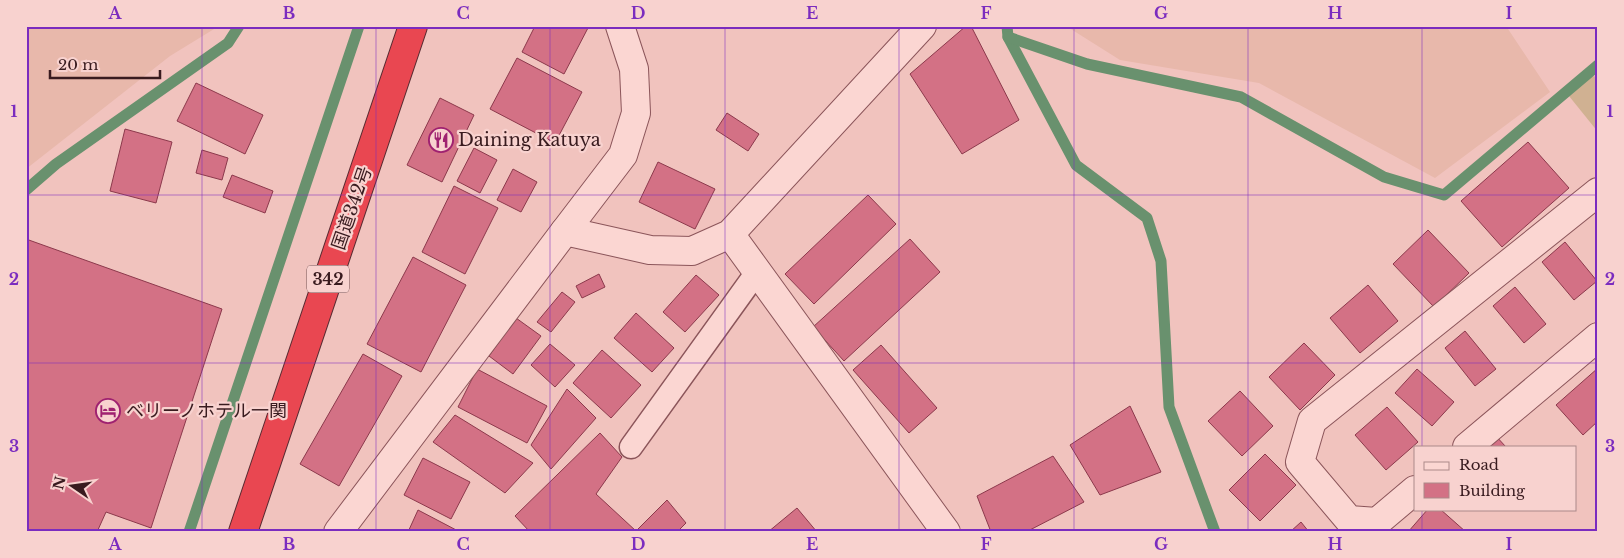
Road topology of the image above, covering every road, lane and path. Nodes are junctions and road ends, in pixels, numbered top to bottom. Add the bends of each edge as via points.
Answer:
1 (413, 26) edge
2 (620, 26) edge
3 (922, 26) edge
4 (1598, 192) edge
5 (564, 231) junction
6 (730, 234) junction
7 (757, 272) junction
8 (1598, 337) edge
9 (631, 446) dead end
10 (1468, 446) edge
11 (1414, 491) edge
12 (243, 532) edge
13 (338, 532) edge
14 (946, 532) edge

1 - 12 highway, 国道342号 / 342
2 - 5 street via 634,69 636,113 623,154
3 - 6 street
4 - 11 street via 1312,421 1300,462 1349,520 1377,522
5 - 6 street via 666,251 692,251
5 - 13 street
6 - 7 street
7 - 9 lane
7 - 14 street
8 - 10 street

